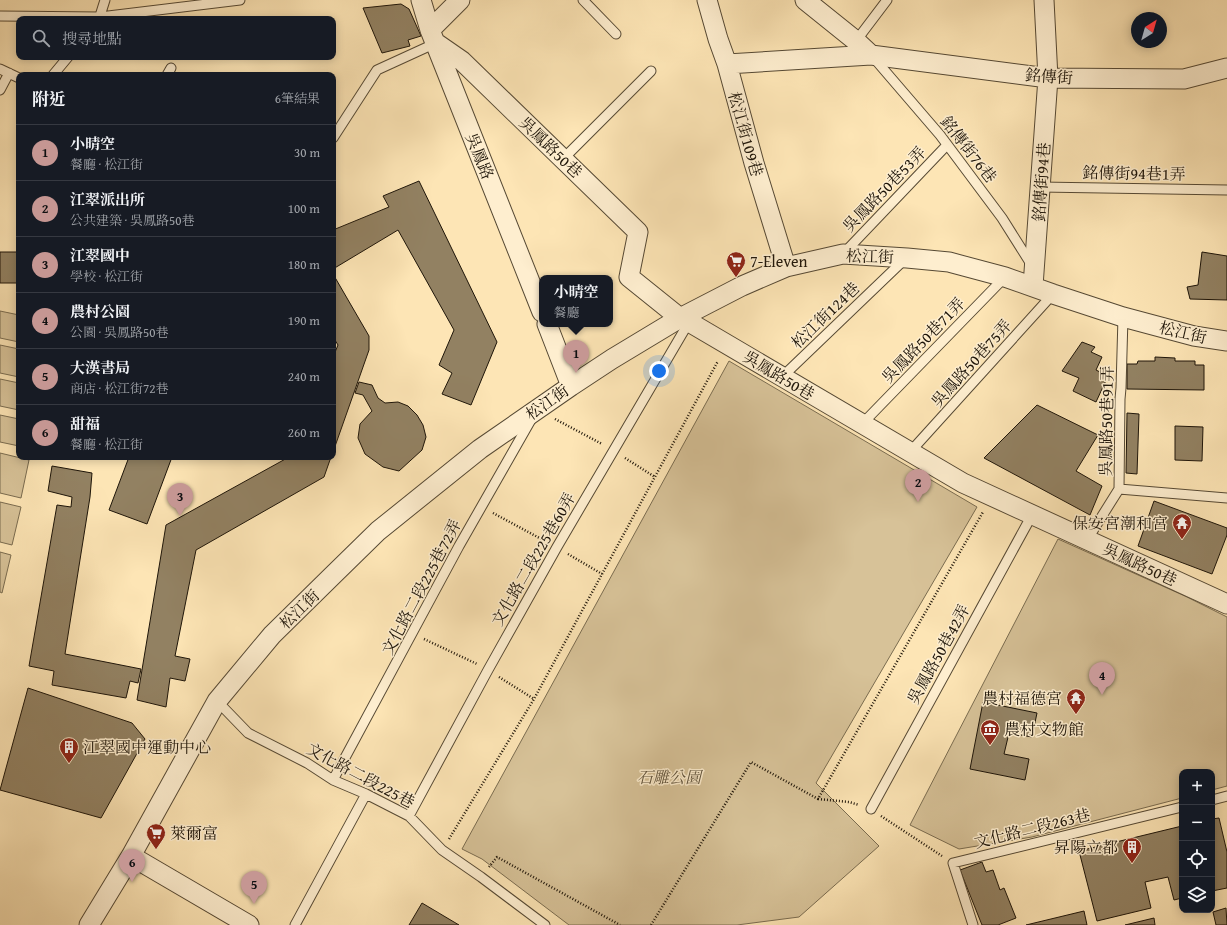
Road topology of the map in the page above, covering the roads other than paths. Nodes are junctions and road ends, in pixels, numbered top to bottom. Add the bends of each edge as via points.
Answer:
1 (105, 0) edge
2 (240, 0) edge
3 (420, 0) edge
4 (460, 0) edge
5 (583, 0) edge
6 (707, 0) edge
7 (805, 0) edge
8 (887, 0) edge
9 (1044, 0) edge
10 (0, 16) edge
11 (16, 16) edge
12 (100, 16) edge
13 (115, 16) edge
14 (616, 34) dead end
15 (433, 37) junction
16 (856, 41) junction
17 (870, 55) junction
18 (66, 60) edge
19 (727, 64) junction
20 (1227, 68) edge
21 (0, 69) edge
22 (651, 71) dead end
23 (56, 72) edge
24 (9, 73) junction
25 (16, 76) edge
26 (1048, 78) junction
27 (0, 90) edge
28 (336, 133) edge
29 (947, 145) junction
30 (563, 159) junction
31 (1040, 187) junction
32 (1227, 190) edge
33 (844, 254) junction
34 (907, 258) junction
35 (786, 267) junction
36 (1005, 277) junction
37 (1034, 278) junction
38 (1053, 294) junction
39 (539, 304) edge
40 (1123, 317) junction
41 (684, 320) junction
42 (548, 327) edge
43 (1227, 341) edge
44 (782, 377) junction
45 (571, 386) junction
46 (537, 410) junction
47 (862, 424) junction
48 (911, 451) junction
49 (1119, 489) junction
50 (1227, 498) edge
51 (1032, 515) junction
52 (1087, 540) junction
53 (1227, 604) edge
54 (217, 701) junction
55 (333, 780) junction
56 (366, 794) junction
57 (1227, 796) edge
58 (1215, 799) edge
59 (1179, 808) edge
60 (870, 809) road end
61 (409, 816) junction
62 (131, 856) junction
63 (971, 924) edge
64 (89, 925) edge
65 (249, 925) edge
66 (295, 925) edge
67 (545, 925) edge

1 - 12 lane
2 - 13 lane
3 - 15 street, 吳鳳路
4 - 15 street
5 - 14 lane
6 - 19 street, 松江街109巷
7 - 16 street
8 - 16 lane
9 - 26 street, 銘傳街94巷
10 - 11 lane
15 - 28 lane via 377,70
15 - 30 street, 吳鳳路50巷 via 462,61
15 - 39 street, 吳鳳路
16 - 17 street
17 - 19 street, 銘傳街
17 - 26 street, 銘傳街
17 - 29 lane, 銘傳街76巷
18 - 23 lane
19 - 35 street, 松江街109巷
20 - 26 street, 銘傳街 via 1184,79
21 - 24 lane
22 - 30 lane
24 - 25 lane
24 - 27 lane
26 - 31 street, 銘傳街94巷
29 - 33 lane, 吳鳳路50巷53弄
29 - 37 lane, 銘傳街76巷 via 1002,218
30 - 41 street, 吳鳳路50巷 via 638,232 629,277
31 - 32 lane, 銘傳街94巷1弄
31 - 37 street, 銘傳街94巷
33 - 34 street, 松江街
33 - 35 street, 松江街
34 - 36 street, 松江街 via 949,262
34 - 44 lane, 松江街124巷
35 - 41 street, 松江街 via 742,286
36 - 37 street, 松江街
36 - 47 lane, 吳鳳路50巷71弄
37 - 38 street, 松江街
38 - 40 street, 松江街
38 - 48 lane, 吳鳳路50巷75弄
40 - 43 street, 松江街 via 1194,336
40 - 49 lane, 吳鳳路50巷91弄
41 - 44 street, 吳鳳路50巷
41 - 45 street, 松江街
41 - 61 lane, 文化路二段225巷60弄 via 614,451 484,676
42 - 45 street
44 - 47 street, 吳鳳路50巷
45 - 46 street, 松江街
46 - 54 street, 松江街 via 480,449 378,531 272,635
46 - 55 lane, 文化路二段225巷72弄
47 - 48 street, 吳鳳路50巷
48 - 51 street, 吳鳳路50巷 via 963,483
49 - 50 lane
49 - 52 lane, 吳鳳路50巷91弄
51 - 52 street, 吳鳳路50巷
51 - 60 lane, 吳鳳路50巷42弄
52 - 53 street, 吳鳳路50巷
54 - 55 lane, 文化路二段225巷 via 248,733 307,763
54 - 62 street, 松江街
55 - 56 lane, 文化路二段225巷
56 - 61 lane, 文化路二段225巷
56 - 66 lane
57 - 58 lane
59 - 63 lane, 文化路二段263巷 via 953,863
61 - 67 lane, 文化路二段225巷 via 442,850
62 - 64 street, 松江街
62 - 65 street

